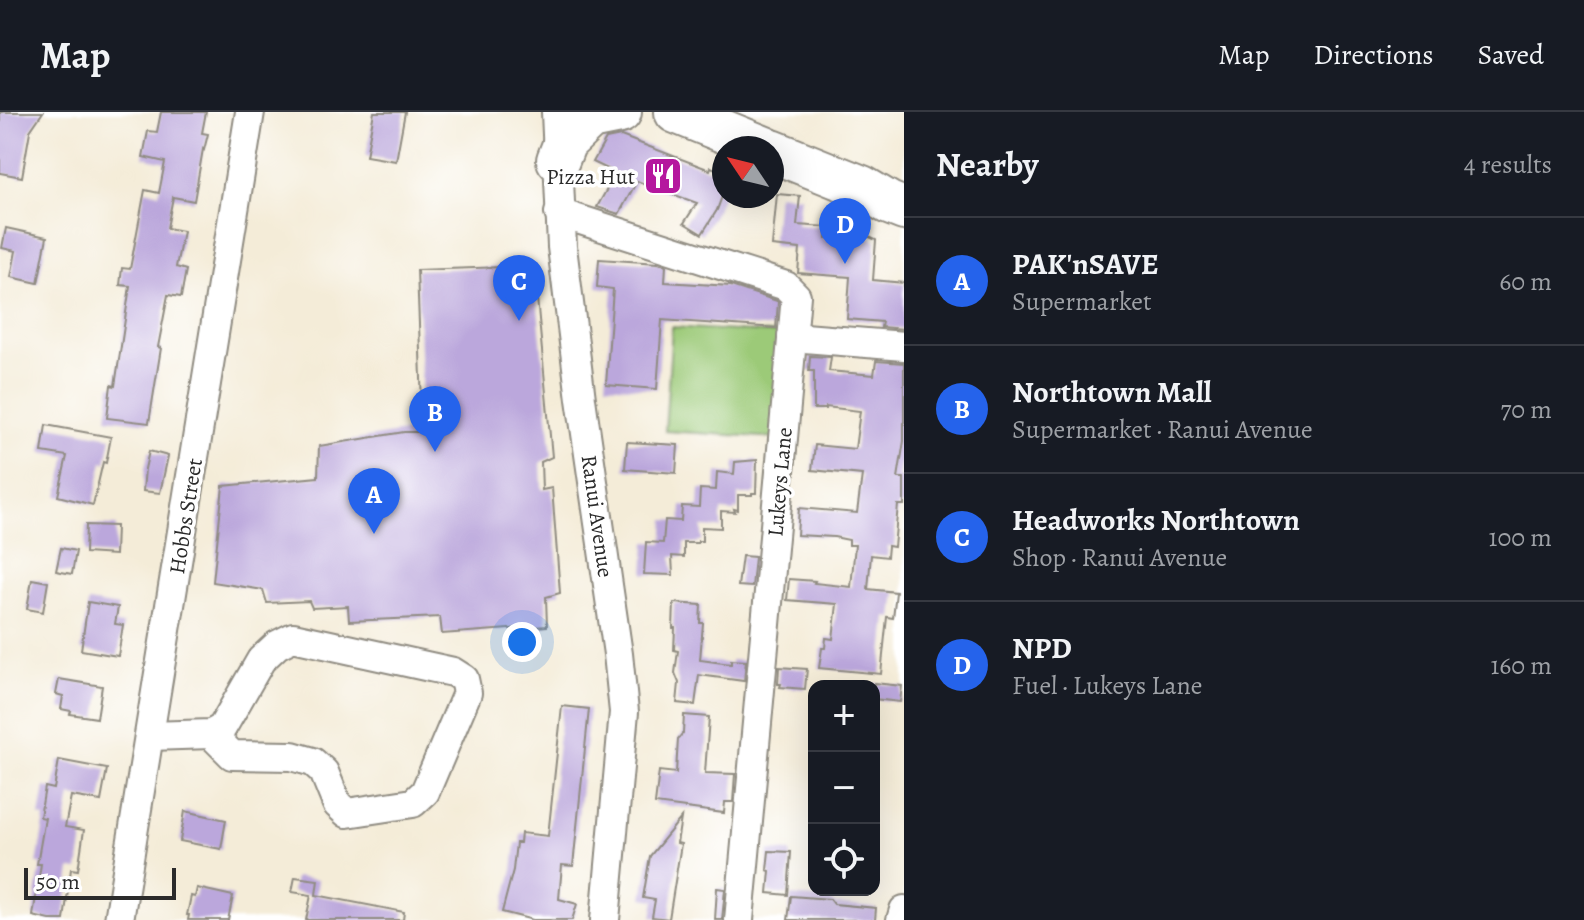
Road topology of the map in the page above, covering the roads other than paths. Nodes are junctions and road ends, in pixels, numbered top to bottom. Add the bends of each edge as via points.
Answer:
1 (250, 112) edge
2 (556, 112) edge
3 (620, 112) edge
4 (685, 114) edge
5 (737, 136) edge
6 (784, 156) edge
7 (558, 160) junction
8 (904, 209) edge
9 (559, 213) junction
10 (792, 337) junction
11 (904, 346) edge
12 (211, 734) junction
13 (150, 736) junction
14 (904, 910) edge
15 (119, 920) edge
16 (605, 920) edge
17 (739, 920) edge
18 (901, 920) edge

1 - 13 street, Hobbs Street
2 - 7 street, Ranui Avenue
3 - 7 highway via 590,118 565,142
4 - 5 highway
6 - 8 highway
7 - 9 street, Ranui Avenue
9 - 10 street, Lukeys Lane via 786,286 796,296
9 - 16 street, Ranui Avenue via 624,712
10 - 11 street
10 - 17 street, Lukeys Lane
12 - 12 street via 222,728 261,660 293,637 453,672 464,679 467,693 425,792 403,805 347,813 313,762 292,756 232,755
12 - 13 street
13 - 15 street, Hobbs Street
14 - 18 street

